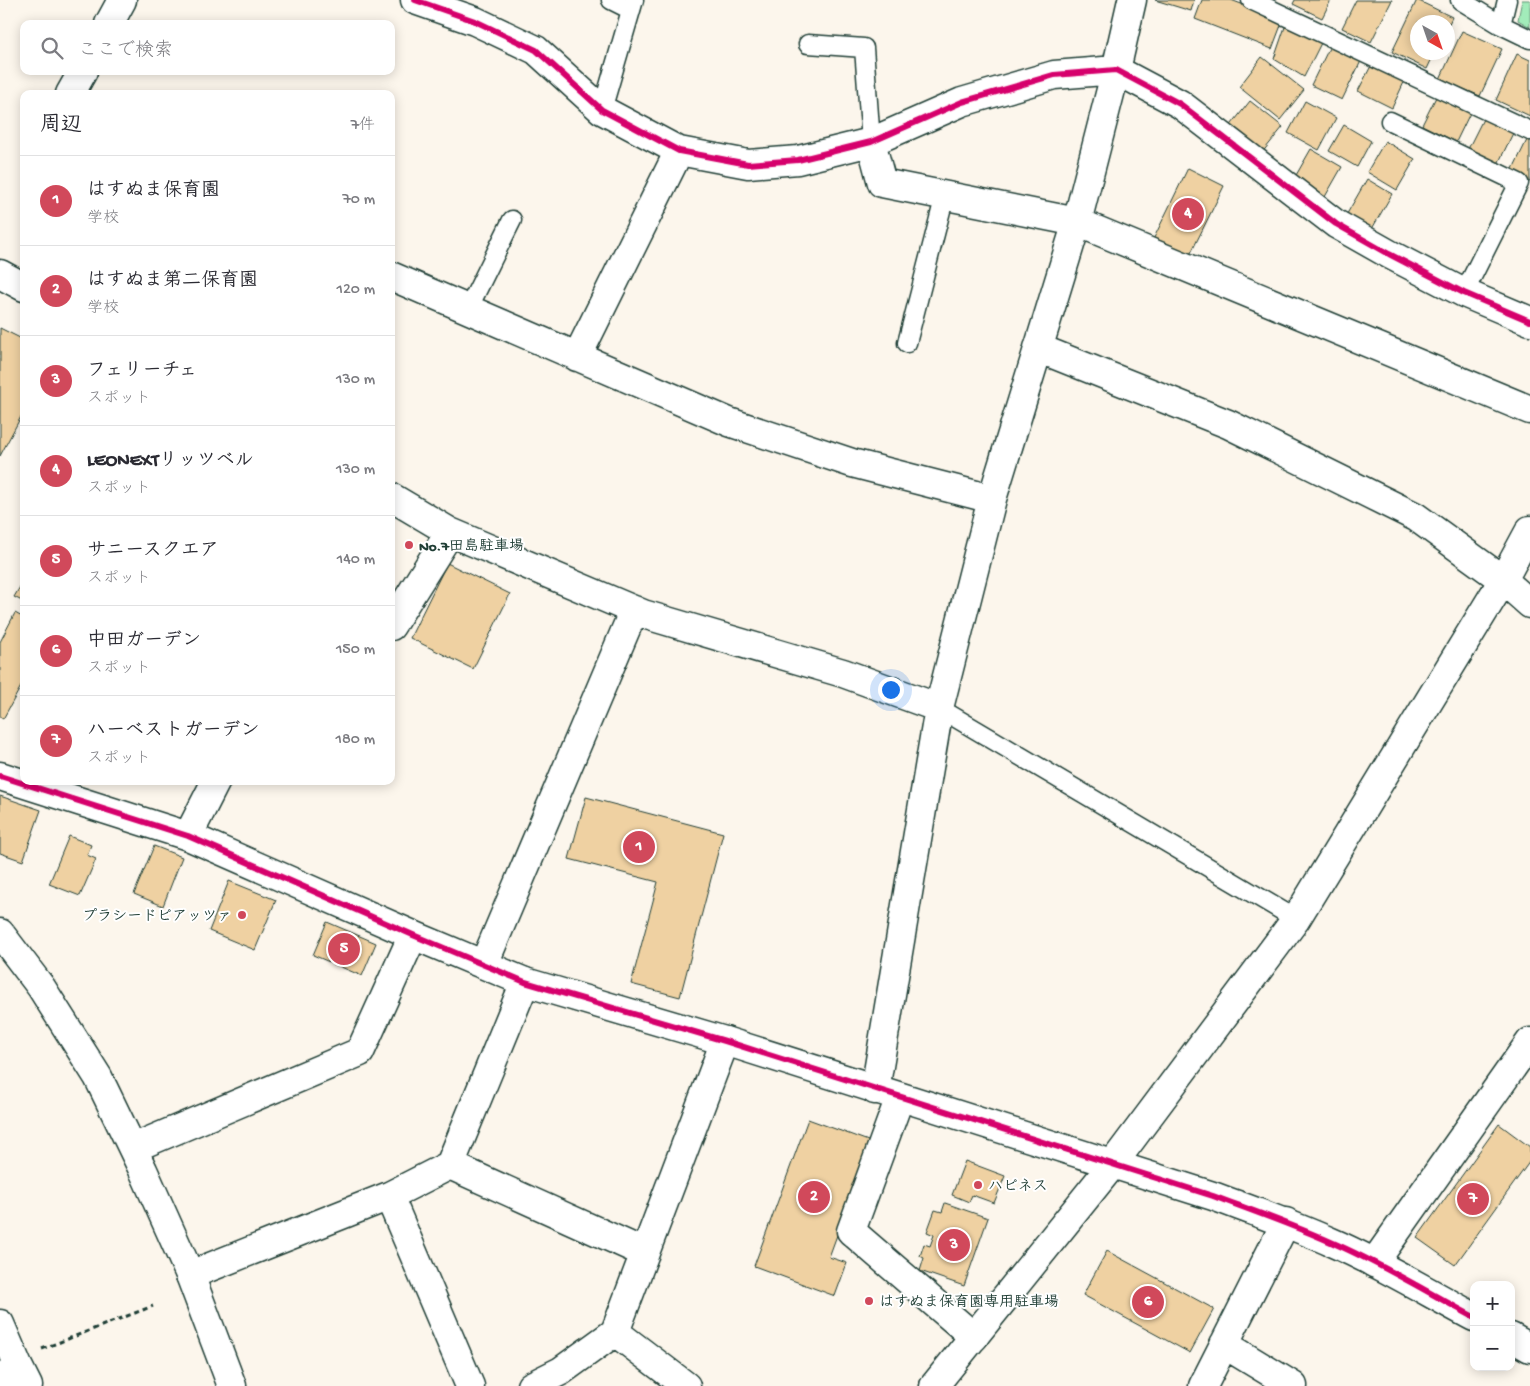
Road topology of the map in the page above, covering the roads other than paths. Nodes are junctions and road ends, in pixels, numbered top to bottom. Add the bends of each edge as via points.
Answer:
1 (122, 0) edge
2 (415, 0) edge
3 (611, 0) edge
4 (1132, 0) edge
5 (1252, 0) edge
6 (1460, 0) edge
7 (1508, 0) edge
8 (632, 5) edge
9 (111, 20) edge
10 (1501, 25) junction
11 (1530, 39) edge
12 (808, 44) dead end
13 (1116, 70) junction
14 (81, 75) edge
15 (72, 90) edge
16 (602, 110) junction
17 (1390, 121) dead end
18 (1530, 131) edge
19 (870, 142) junction
20 (680, 152) junction
21 (945, 195) junction
22 (512, 220) dead end
23 (1077, 222) junction
24 (0, 274) edge
25 (395, 278) edge
26 (20, 284) edge
27 (1464, 293) junction
28 (468, 309) junction
29 (1530, 321) edge
30 (907, 343) dead end
31 (1038, 348) junction
32 (577, 357) junction
33 (1530, 410) edge
34 (395, 498) edge
35 (992, 498) junction
36 (1530, 530) edge
37 (450, 532) junction
38 (1503, 580) junction
39 (1530, 604) edge
40 (634, 610) junction
41 (395, 620) edge
42 (940, 708) junction
43 (0, 776) edge
44 (20, 782) edge
45 (28, 785) edge
46 (214, 785) edge
47 (188, 836) junction
48 (1296, 920) junction
49 (0, 933) edge
50 (413, 935) junction
51 (484, 964) junction
52 (525, 982) junction
53 (725, 1041) junction
54 (1530, 1042) edge
55 (888, 1094) junction
56 (133, 1148) junction
57 (450, 1165) junction
58 (1112, 1165) junction
59 (389, 1196) junction
60 (1286, 1222) junction
61 (645, 1252) junction
62 (1374, 1263) junction
63 (190, 1275) junction
64 (1470, 1315) edge
65 (0, 1324) edge
66 (615, 1332) junction
67 (974, 1337) junction
68 (1515, 1340) edge
69 (1224, 1344) junction
70 (1530, 1348) edge
71 (16, 1372) edge
72 (566, 1378) edge
73 (232, 1386) edge
74 (470, 1386) edge
75 (531, 1386) edge
76 (686, 1386) edge
77 (934, 1386) edge
78 (1203, 1386) edge
79 (1293, 1386) edge

1 - 9 street
2 - 16 street via 475,21 536,50
3 - 8 lane
4 - 13 street
5 - 18 lane
6 - 10 lane
7 - 10 lane
8 - 16 lane
10 - 11 lane
12 - 19 lane via 864,48
13 - 19 street via 1054,75 962,102
13 - 23 street
13 - 27 street via 1180,104 1336,224
14 - 15 street
16 - 20 street
17 - 27 lane via 1519,183
19 - 20 street via 798,160 748,164
19 - 21 street via 882,184
20 - 32 street
21 - 23 street
21 - 30 lane
22 - 28 lane
23 - 31 street
23 - 33 street
24 - 26 street
25 - 28 street
27 - 29 street
28 - 32 street
31 - 35 street
31 - 38 street via 1228,424 1416,517
32 - 35 street via 739,425 852,464
34 - 37 street
35 - 42 street
36 - 38 street
37 - 40 street
37 - 41 street
38 - 39 street
38 - 48 street
40 - 42 street via 843,672
40 - 51 street
42 - 48 lane
42 - 55 street
43 - 44 street
45 - 47 street
46 - 47 street
47 - 50 street
48 - 58 street
49 - 56 street via 41,988 98,1077
50 - 51 street
50 - 56 street via 360,1052
51 - 52 street
52 - 53 street
52 - 57 street
53 - 55 street
53 - 61 street
54 - 62 street
55 - 58 street
55 - 67 street via 851,1231
56 - 63 street
57 - 59 street
57 - 61 street
58 - 60 street
58 - 67 street
59 - 63 street
59 - 74 street
60 - 62 street
60 - 69 street
61 - 66 street
62 - 64 street
63 - 73 street
65 - 71 street
66 - 72 street
66 - 76 street
67 - 77 street
68 - 70 street
69 - 78 street
69 - 79 street
72 - 75 street

